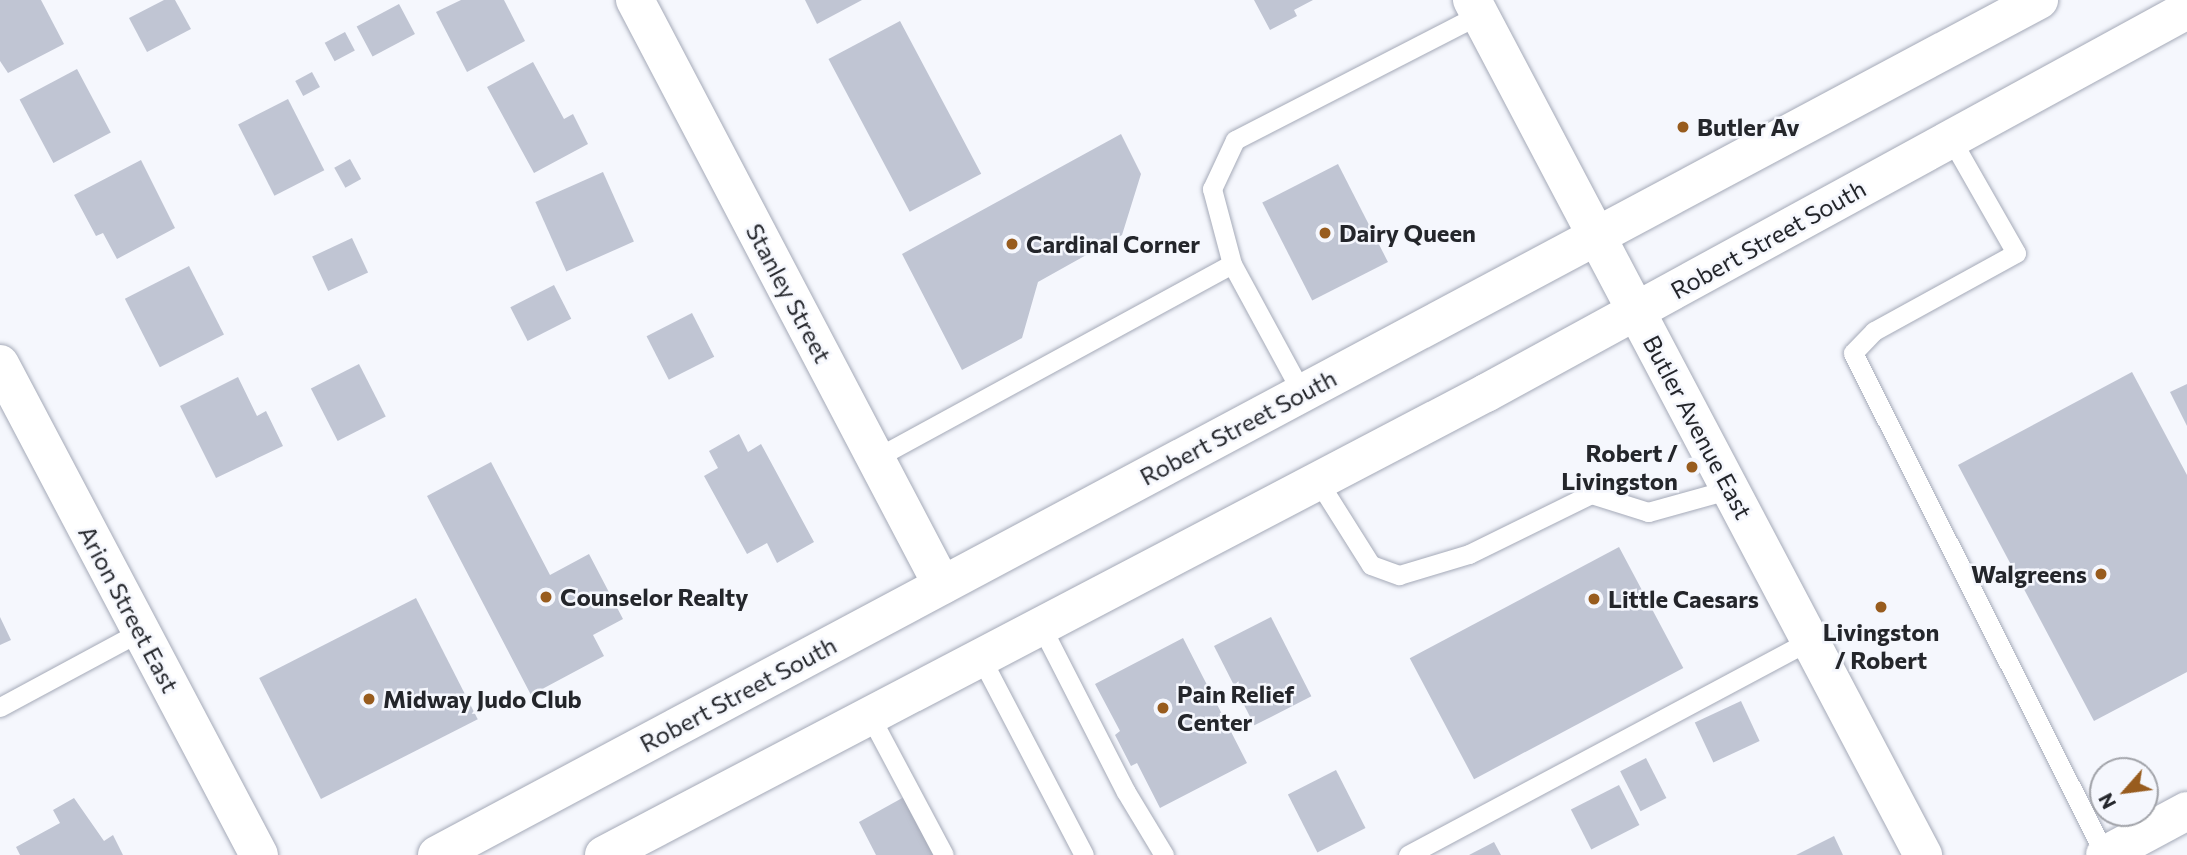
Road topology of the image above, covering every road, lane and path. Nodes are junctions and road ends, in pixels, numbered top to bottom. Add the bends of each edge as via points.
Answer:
1 (635, 0) edge
2 (2039, 0) edge
3 (1476, 7) edge
4 (2187, 10) edge
5 (1951, 139) junction
6 (1597, 236) junction
7 (1232, 264) junction
8 (1637, 310) junction
9 (0, 364) edge
10 (1302, 393) junction
11 (876, 458) junction
12 (1318, 481) junction
13 (1731, 489) junction
14 (942, 585) junction
15 (1041, 626) junction
16 (141, 631) junction
17 (1810, 640) junction
18 (981, 658) junction
19 (0, 707) edge
20 (870, 716) junction
21 (2187, 811) edge
22 (259, 855) edge
23 (436, 855) edge
24 (604, 855) edge
25 (944, 855) edge
26 (1084, 855) edge
27 (1164, 855) edge
28 (1408, 855) edge
29 (1923, 855) edge
30 (2105, 855) edge

1 - 11 main road, Stanley Street
2 - 6 main road, Robert Street South
3 - 6 main road, Butler Avenue East
3 - 7 lane via 1235,140 1212,189
4 - 5 main road, Robert Street South
5 - 8 main road, Robert Street South
5 - 30 lane via 2016,253 1874,331 1853,353
6 - 8 main road, Butler Avenue East
6 - 10 main road, Robert Street South
7 - 10 lane
7 - 11 lane
8 - 12 main road, Robert Street South
8 - 13 main road, Butler Avenue East
9 - 16 main road, Arion Street East
10 - 14 main road, Robert Street South
11 - 14 main road, Stanley Street
12 - 13 lane via 1371,565 1399,575 1469,554 1591,494 1648,512
12 - 15 main road, Robert Street South
13 - 17 main road, Butler Avenue East
14 - 23 main road, Robert Street South
15 - 18 main road, Robert Street South
15 - 27 lane via 1126,792
16 - 19 lane
16 - 22 main road, Arion Street East
17 - 28 lane
17 - 29 main road, Butler Avenue East
18 - 20 main road, Robert Street South
18 - 26 lane
20 - 24 main road, Robert Street South
20 - 25 lane
21 - 30 main road

